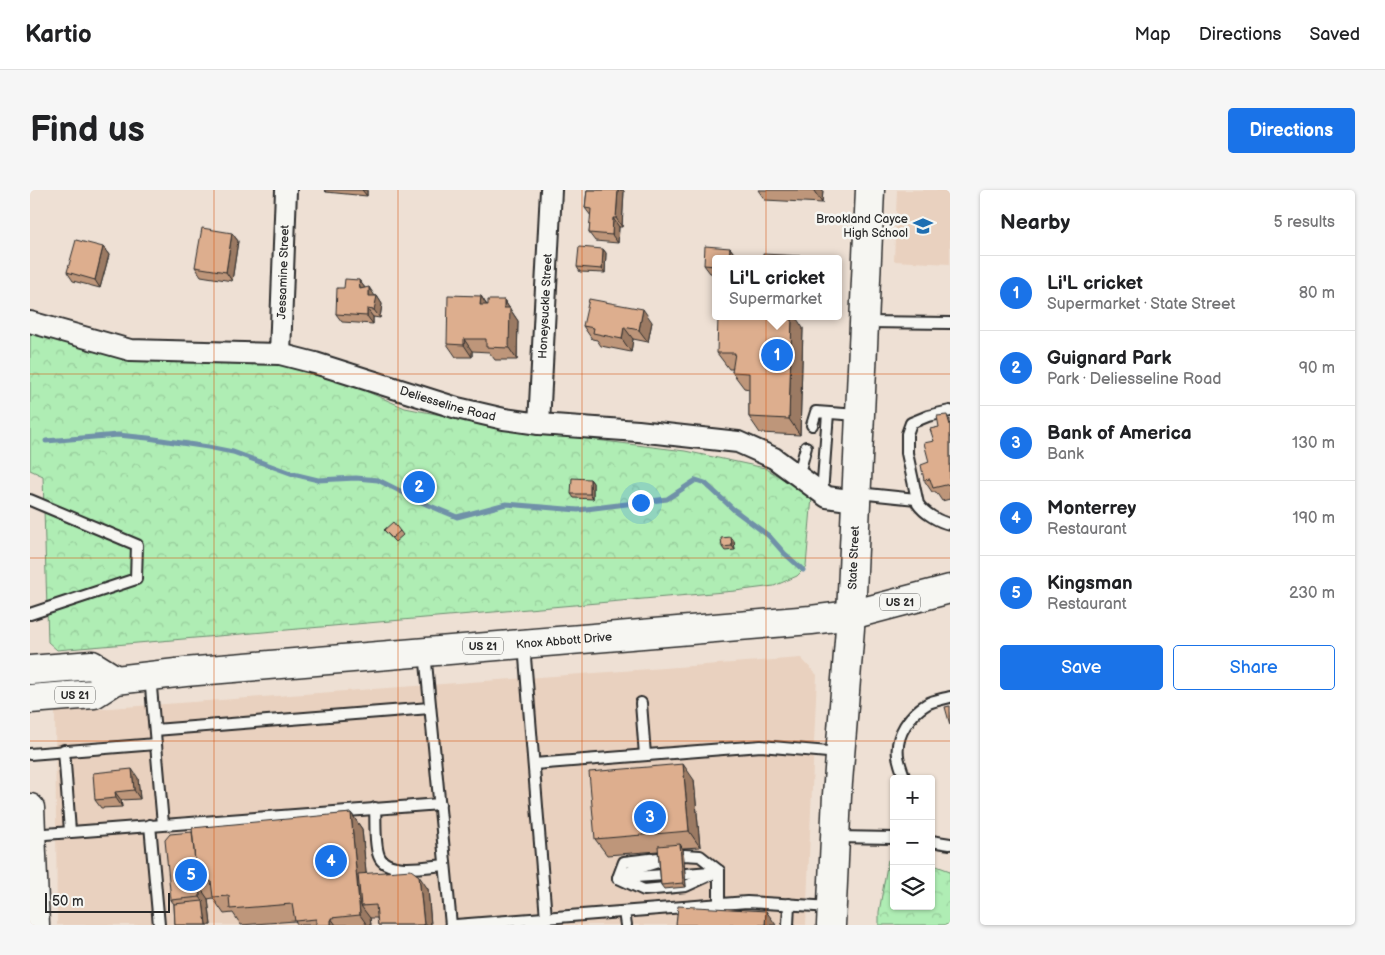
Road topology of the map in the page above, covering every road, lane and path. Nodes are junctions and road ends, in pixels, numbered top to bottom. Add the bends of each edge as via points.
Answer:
1 (286, 190) edge
2 (550, 190) edge
3 (870, 190) edge
4 (30, 322) edge
5 (863, 322) junction
6 (950, 323) edge
7 (280, 354) junction
8 (950, 411) edge
9 (828, 413) junction
10 (859, 415) junction
11 (539, 424) junction
12 (812, 425) dead end
13 (806, 447) dead end
14 (798, 477) junction
15 (822, 494) junction
16 (856, 497) junction
17 (916, 499) junction
18 (30, 500) edge
19 (950, 524) edge
20 (950, 589) edge
21 (30, 614) edge
22 (851, 615) junction
23 (524, 642) junction
24 (424, 651) junction
25 (30, 670) edge
26 (150, 676) junction
27 (116, 680) junction
28 (950, 697) edge
29 (30, 699) edge
30 (640, 703) dead end
31 (430, 708) junction
32 (154, 730) junction
33 (156, 744) junction
34 (64, 750) junction
35 (840, 753) junction
36 (30, 754) edge
37 (645, 755) junction
38 (534, 764) junction
39 (903, 775) edge
40 (440, 804) junction
41 (30, 808) edge
42 (375, 808) junction
43 (163, 824) junction
44 (150, 825) junction
45 (70, 831) junction
46 (31, 835) edge
47 (835, 837) junction
48 (890, 838) edge
49 (935, 842) edge
50 (950, 844) edge
51 (445, 865) junction
52 (718, 871) junction
53 (686, 874) dead end
54 (664, 876) edge
55 (618, 878) junction
56 (789, 904) junction
57 (719, 905) junction
58 (624, 912) junction
59 (832, 916) edge
60 (546, 918) junction
61 (35, 925) edge
62 (159, 925) edge
63 (451, 925) edge
64 (456, 925) edge
65 (626, 925) edge
66 (788, 925) edge

1 - 7 street, Jessamine Street
2 - 11 street, Honeysuckle Street
3 - 5 main road, State Street
4 - 7 street, Deliesseline Road via 130,350
5 - 6 lane
5 - 10 main road, State Street
7 - 11 street, Deliesseline Road via 315,362 457,408
8 - 17 lane via 911,423 907,434 907,454
9 - 10 lane
9 - 12 lane via 816,412
9 - 15 lane
10 - 16 main road, State Street
11 - 14 street, Deliesseline Road via 738,442 774,458
13 - 14 lane
14 - 15 street, Deliesseline Road
15 - 16 street, Deliesseline Road via 827,497
16 - 17 lane
16 - 22 main road, State Street
17 - 19 lane via 920,508
18 - 21 lane via 137,545 136,579
20 - 22 main road, Knox Abbott Drive / US 21
22 - 23 main road, Knox Abbott Drive / US 21
22 - 35 main road, State Street
23 - 24 main road, Knox Abbott Drive / US 21
23 - 38 lane
24 - 26 main road, Knox Abbott Drive / US 21
24 - 31 lane
25 - 27 main road, US 21 via 92,665
26 - 27 main road, Knox Abbott Drive / US 21
26 - 32 lane
27 - 29 main road, Knox Abbott Drive / US 21 via 94,694
28 - 39 lane via 928,703 906,725 898,739
30 - 37 lane
31 - 32 lane
31 - 40 lane
32 - 33 lane
33 - 34 lane
33 - 43 lane
34 - 36 lane
34 - 45 lane
35 - 37 lane via 761,746
35 - 47 main road, State Street
37 - 38 lane
38 - 60 lane
40 - 42 lane
40 - 51 lane
41 - 46 main road
42 - 43 lane
42 - 51 lane via 379,855 384,862 401,868
43 - 44 lane
44 - 45 lane
44 - 62 lane
45 - 46 lane
46 - 61 main road
47 - 48 lane
47 - 59 main road, State Street
49 - 50 lane
51 - 63 lane
52 - 53 lane
52 - 55 lane via 686,886 644,890
52 - 55 lane via 702,861 662,861
52 - 57 lane
54 - 55 lane
56 - 57 lane via 747,902
56 - 59 lane
56 - 66 lane
57 - 58 lane
58 - 60 lane
58 - 65 lane
60 - 64 lane

